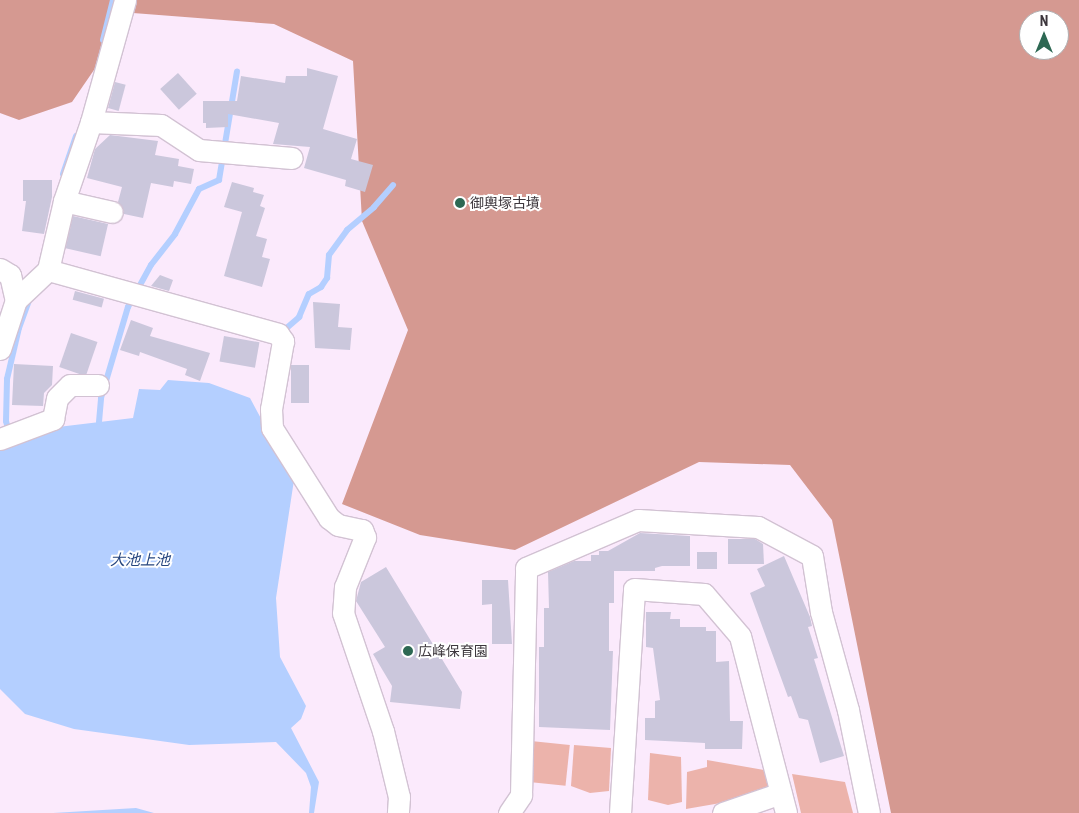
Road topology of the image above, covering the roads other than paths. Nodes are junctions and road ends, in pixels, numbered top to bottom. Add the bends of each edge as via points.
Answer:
1 (125, 0) edge
2 (91, 122) junction
3 (292, 158) dead end
4 (64, 201) junction
5 (112, 212) dead end
6 (0, 269) edge
7 (48, 270) junction
8 (16, 300) junction
9 (0, 348) edge
10 (98, 385) dead end
11 (0, 439) edge
12 (784, 803) edge
13 (398, 813) edge
14 (509, 813) edge
15 (620, 813) edge
16 (723, 813) edge
17 (869, 813) edge

1 - 2 street
2 - 3 street via 162,125 199,150
2 - 4 street
4 - 5 street
4 - 7 street
6 - 8 street via 10,276
7 - 8 street
7 - 13 street via 278,334 283,341 271,409 272,428 329,518 338,525 362,530 365,537 345,587 343,613 383,731 399,797
8 - 9 street
10 - 11 street via 70,385 57,398 53,420
12 - 15 street via 740,636 704,594 634,589
12 - 16 street
14 - 17 street via 521,795 526,568 638,520 758,527 812,556 821,612 848,710

